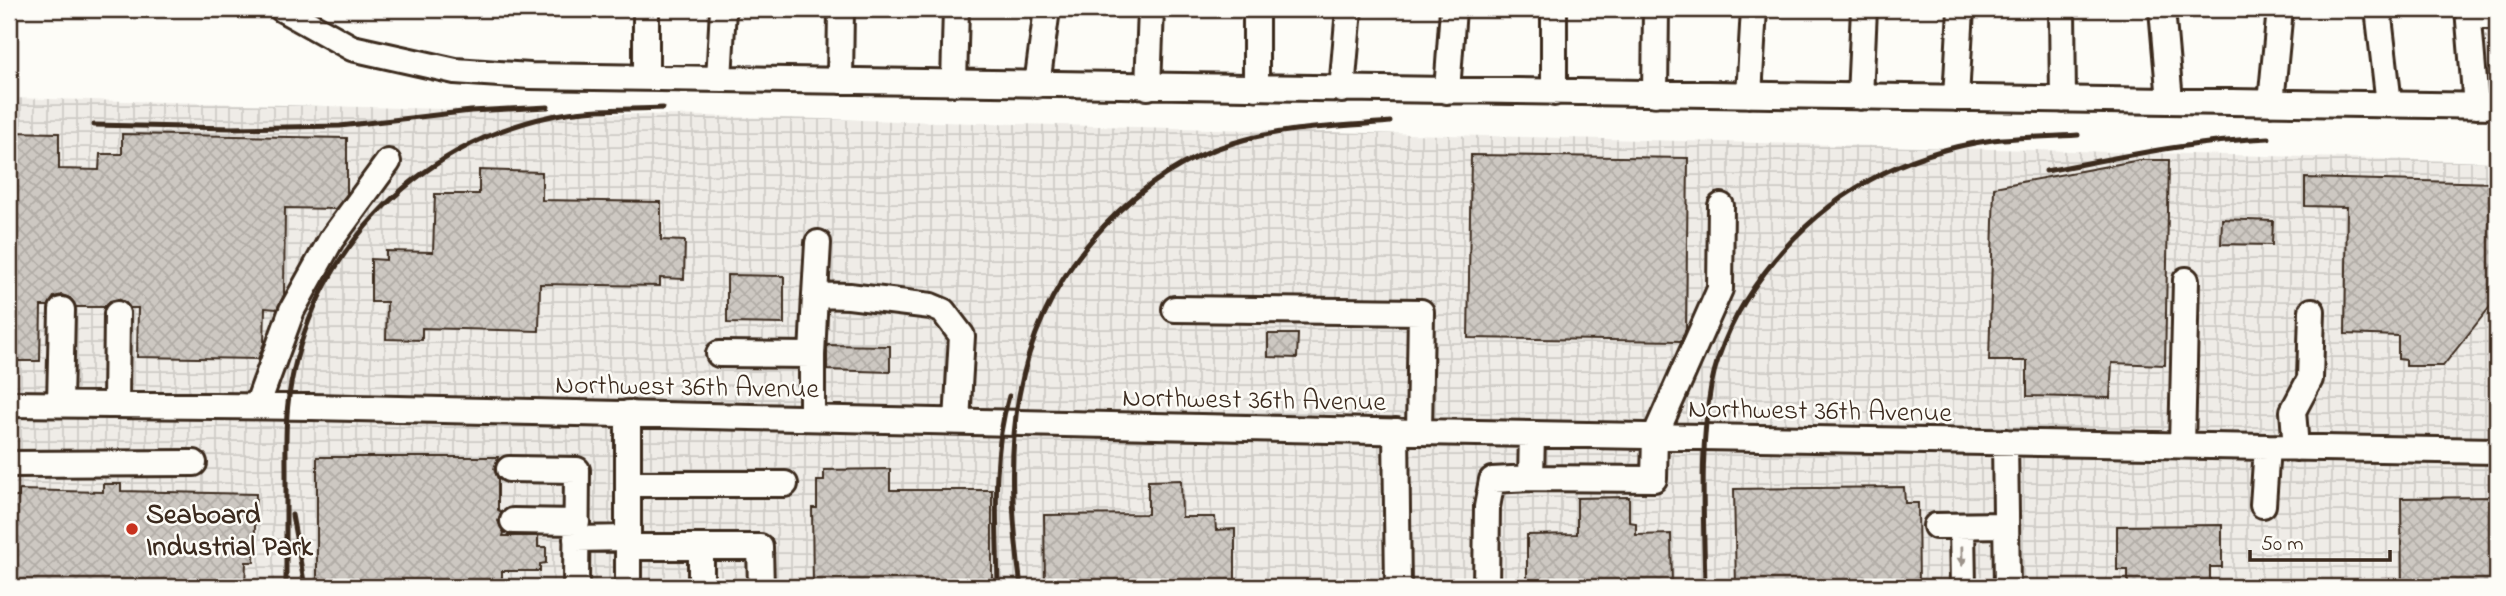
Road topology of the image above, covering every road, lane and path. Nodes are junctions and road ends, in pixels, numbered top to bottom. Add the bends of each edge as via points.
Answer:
1 (282, 9) edge
2 (646, 9) edge
3 (723, 9) edge
4 (841, 9) edge
5 (956, 9) edge
6 (1047, 9) edge
7 (1151, 9) edge
8 (1256, 9) edge
9 (1349, 9) edge
10 (1453, 9) edge
11 (1554, 9) edge
12 (1656, 9) edge
13 (1754, 9) edge
14 (1864, 9) edge
15 (1961, 9) edge
16 (2062, 9) edge
17 (2162, 9) edge
18 (2280, 9) edge
19 (2378, 9) edge
20 (2468, 12) edge
21 (2497, 16) edge
22 (646, 78) junction
23 (719, 79) junction
24 (840, 82) junction
25 (954, 83) junction
26 (1037, 85) junction
27 (1148, 87) junction
28 (1256, 88) junction
29 (1342, 90) junction
30 (1447, 91) junction
31 (1554, 93) junction
32 (1655, 94) junction
33 (1749, 95) junction
34 (1860, 97) junction
35 (1955, 98) junction
36 (2063, 100) junction
37 (2170, 101) junction
38 (2271, 103) junction
39 (2389, 104) junction
40 (2486, 106) edge
41 (388, 162) dead end
42 (1721, 206) dead end
43 (818, 243) dead end
44 (2186, 280) dead end
45 (815, 295) junction
46 (1175, 309) dead end
47 (62, 310) dead end
48 (2312, 311) dead end
49 (117, 314) dead end
50 (719, 354) dead end
51 (812, 355) junction
52 (9, 404) edge
53 (60, 404) junction
54 (117, 405) junction
55 (257, 406) junction
56 (628, 414) junction
57 (812, 418) junction
58 (957, 421) junction
59 (1408, 432) junction
60 (1532, 434) junction
61 (1655, 436) junction
62 (2005, 442) junction
63 (2182, 445) junction
64 (2267, 447) junction
65 (2296, 448) junction
66 (2497, 451) edge
67 (194, 463) dead end
68 (9, 464) edge
69 (509, 469) dead end
70 (1531, 478) junction
71 (628, 484) junction
72 (785, 484) dead end
73 (2263, 505) dead end
74 (513, 521) dead end
75 (2006, 525) junction
76 (1936, 526) dead end
77 (1962, 526) junction
78 (576, 530) junction
79 (628, 543) junction
80 (701, 547) junction
81 (576, 586) edge
82 (628, 587) edge
83 (701, 587) edge
84 (761, 587) edge
85 (1398, 587) edge
86 (1486, 587) edge
87 (1963, 587) edge
88 (2007, 587) edge

1 - 22 street via 352,48 455,71
2 - 22 street
3 - 23 street
4 - 24 street
5 - 25 street
6 - 26 street
7 - 27 street
8 - 28 street
9 - 29 street
10 - 30 street
11 - 31 street
12 - 32 street
13 - 33 street
14 - 34 street
15 - 35 street
16 - 36 street
17 - 37 street
18 - 38 street
19 - 39 street
20 - 21 street
20 - 40 street
22 - 23 street
23 - 24 street
24 - 25 street
25 - 26 street
26 - 27 street
27 - 28 street
28 - 29 street
29 - 30 street
30 - 31 street
31 - 32 street
32 - 33 street
33 - 34 street
34 - 35 street
35 - 36 street
36 - 37 street
37 - 38 street
38 - 39 street
39 - 40 street
41 - 55 street via 331,240 292,310
42 - 61 street via 1720,289
43 - 45 street
44 - 63 street
45 - 51 street
45 - 58 street via 943,311 962,337
46 - 59 street via 1421,312
47 - 53 street
48 - 65 street via 2310,379 2293,411
49 - 54 street
50 - 51 street
51 - 57 street
52 - 53 street, Northwest 36th Avenue
53 - 54 street, Northwest 36th Avenue
54 - 55 street, Northwest 36th Avenue
55 - 56 street, Northwest 36th Avenue
56 - 57 street, Northwest 36th Avenue
56 - 71 street
57 - 58 street, Northwest 36th Avenue
58 - 59 street, Northwest 36th Avenue
59 - 60 street, Northwest 36th Avenue
59 - 85 street
60 - 61 street, Northwest 36th Avenue
60 - 70 street
61 - 62 street, Northwest 36th Avenue
61 - 70 street via 1654,479
62 - 63 street, Northwest 36th Avenue
62 - 75 street
63 - 64 street, Northwest 36th Avenue
64 - 65 street, Northwest 36th Avenue
64 - 73 street
65 - 66 street, Northwest 36th Avenue
67 - 68 street
69 - 78 street via 578,470
70 - 86 street via 1492,480
71 - 72 street
71 - 79 street
74 - 78 street
75 - 77 street
75 - 88 street
76 - 77 street
77 -> 87 street
78 - 79 street
78 - 81 street
79 - 80 street
79 - 82 street
80 - 83 street
80 - 84 street via 760,547

